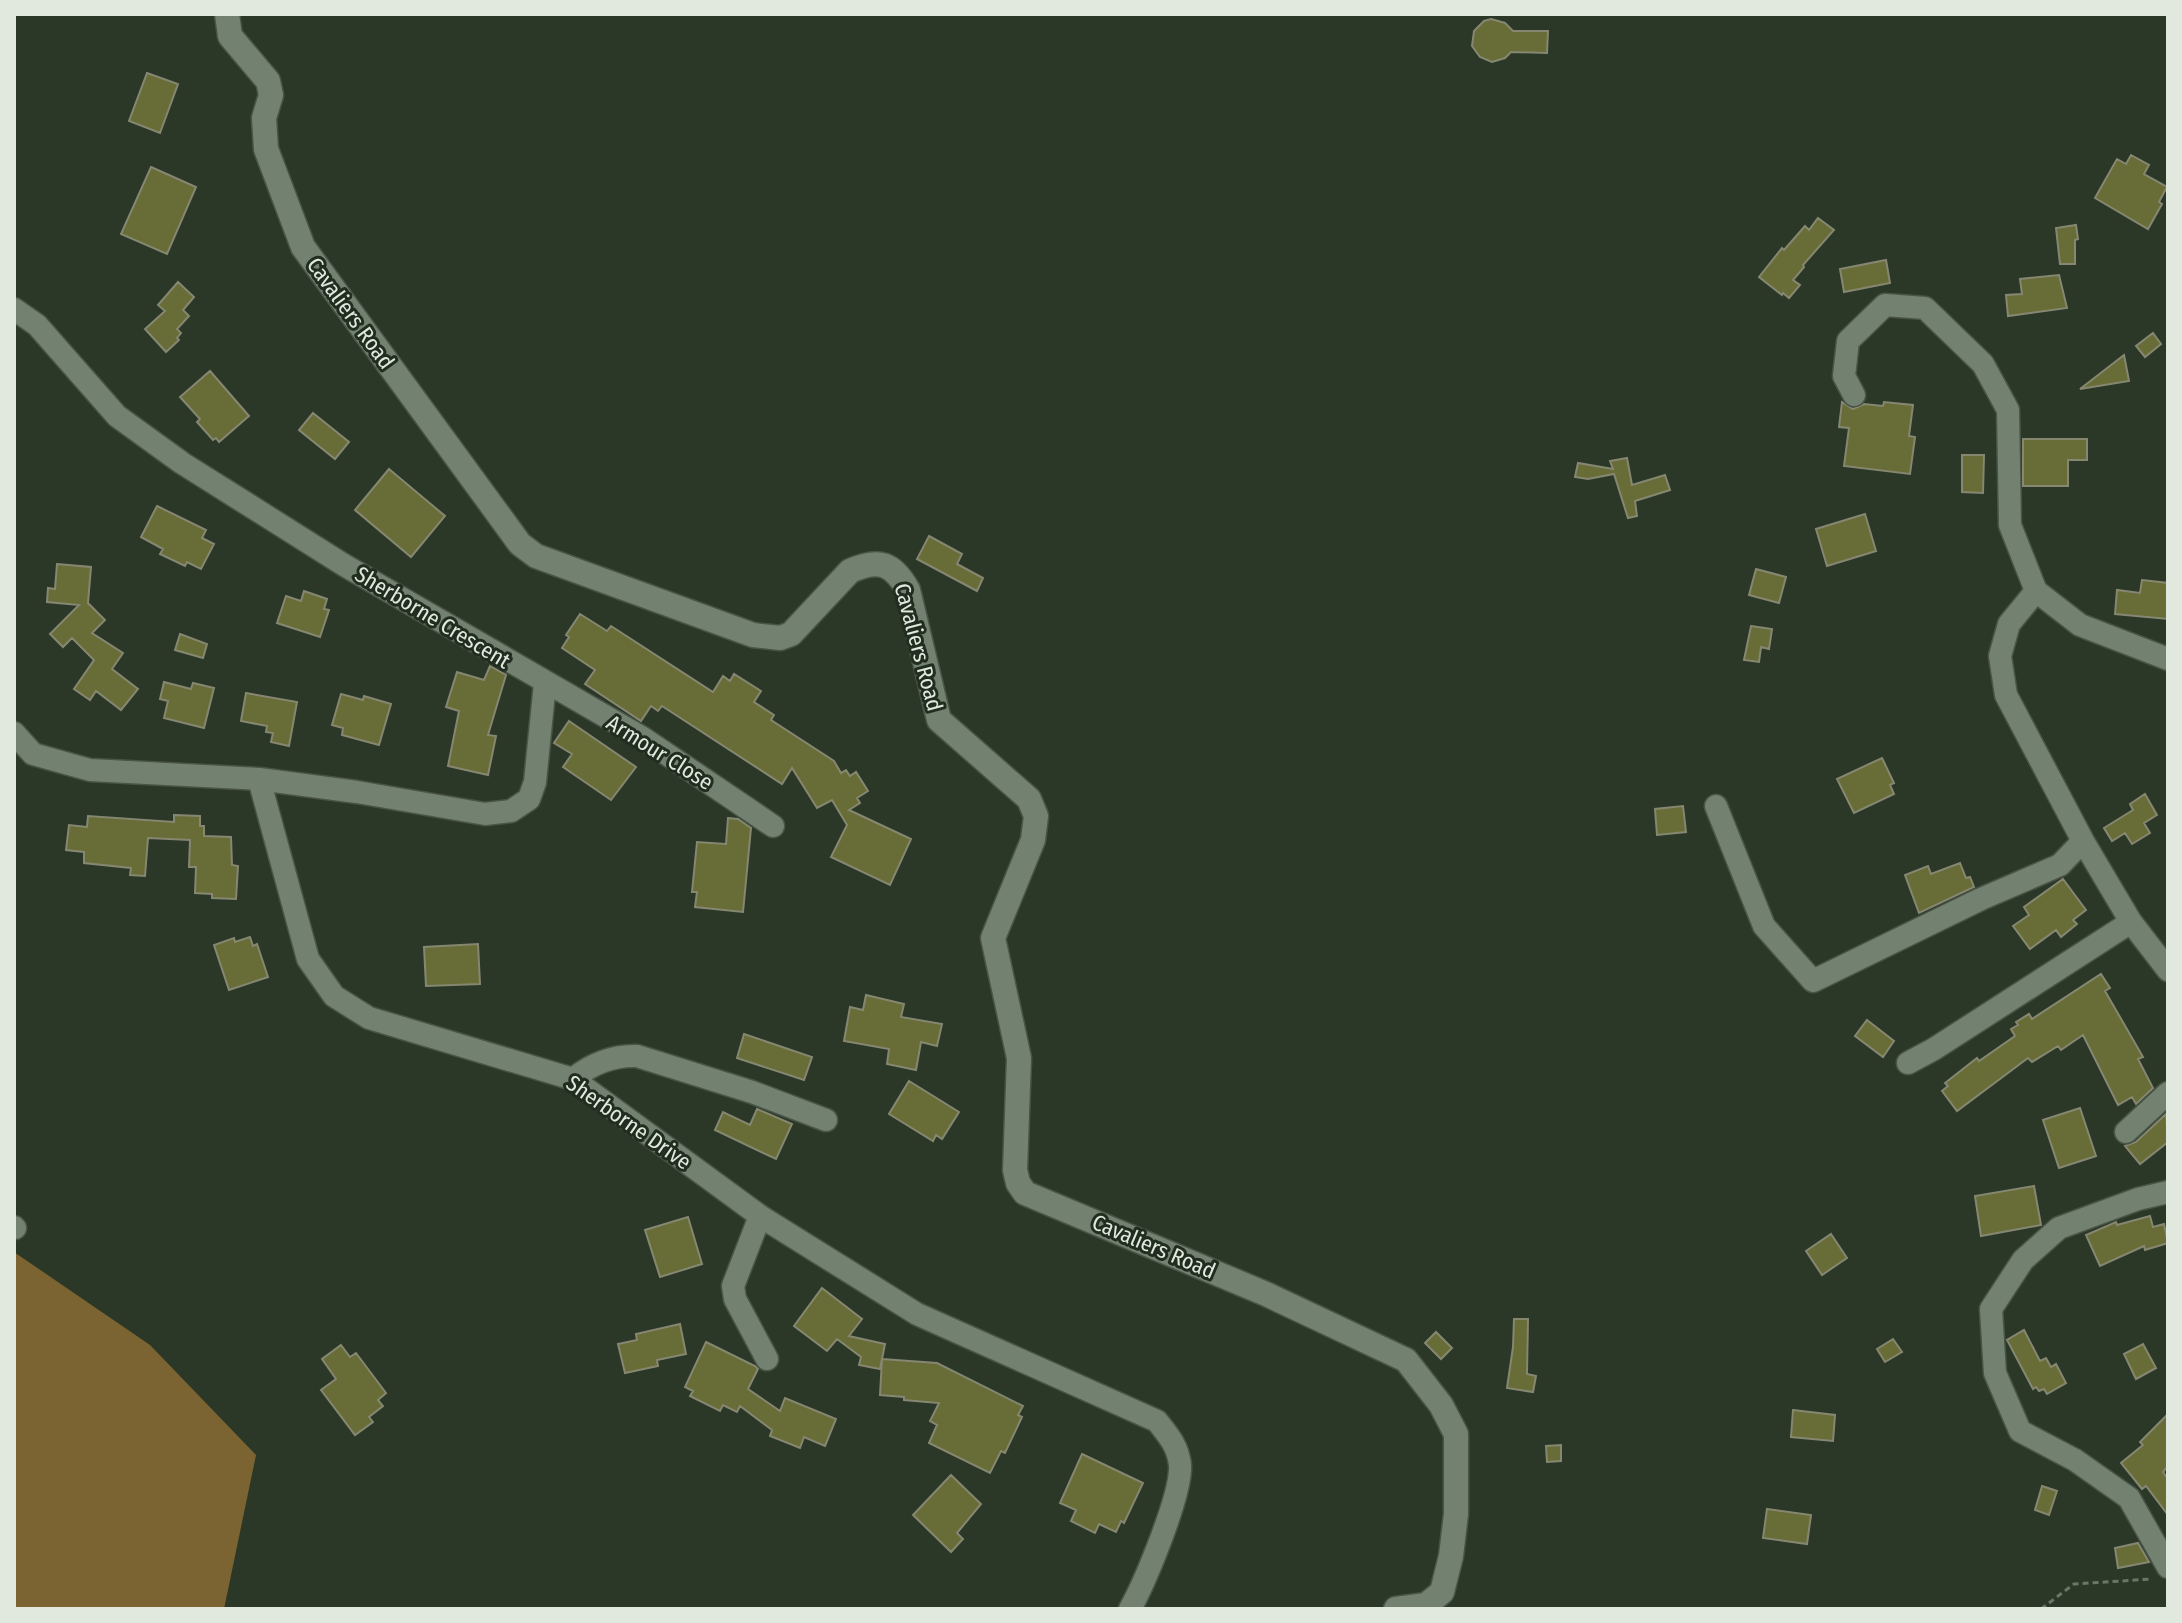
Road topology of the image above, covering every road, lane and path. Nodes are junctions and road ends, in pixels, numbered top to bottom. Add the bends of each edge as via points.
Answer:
1 (227, 14) edge
2 (14, 309) edge
3 (1854, 395) dead end
4 (2036, 591) junction
5 (2168, 659) edge
6 (545, 683) junction
7 (14, 733) edge
8 (259, 779) junction
9 (1716, 806) dead end
10 (773, 826) dead end
11 (2083, 841) junction
12 (2131, 922) junction
13 (2168, 970) edge
14 (1908, 1063) dead end
15 (573, 1079) junction
16 (2168, 1093) edge
17 (826, 1120) dead end
18 (2126, 1132) dead end
19 (2168, 1192) edge
20 (760, 1216) junction
21 (767, 1359) dead end
22 (2163, 1573) edge
23 (1130, 1609) edge
24 (1396, 1609) edge
25 (2041, 1609) edge

1 - 24 main road, Cavaliers Road via 230,36 268,81 266,149 303,247 520,544 536,556 769,638 791,634 850,571 877,565 898,573 908,590 939,720 1029,799 1036,816 1033,840 993,938 1019,1058 1018,1183 1025,1193 1266,1294 1406,1360 1456,1434 1457,1500 1442,1592 1426,1605
2 - 6 street, Sherborne Crescent via 37,325 117,416 182,463
3 - 4 street via 1844,376 1848,341 1885,305 1925,308 1983,364 2008,410 2010,525
4 - 5 street via 2080,625
4 - 11 street via 2009,624 2000,656 2006,695
6 - 8 street via 535,782 529,799 511,811 485,814
6 - 10 street, Armour Close via 643,738
7 - 8 street via 33,754 90,770
8 - 15 street, Sherborne Drive via 308,959 334,996 369,1018
9 - 11 street via 1764,926 1813,981 2060,865
11 - 12 street
12 - 13 street
12 - 14 street
15 - 17 street via 621,1055 637,1056
15 - 20 street, Sherborne Drive
16 - 18 street
19 - 22 street via 2059,1228 2023,1260 1991,1309 1995,1373 2020,1431 2075,1460 2129,1498
20 - 21 street via 733,1286
20 - 23 street, Sherborne Drive via 917,1314 1157,1421 1173,1440 1180,1467 1174,1500
22 - 25 path via 2074,1584

